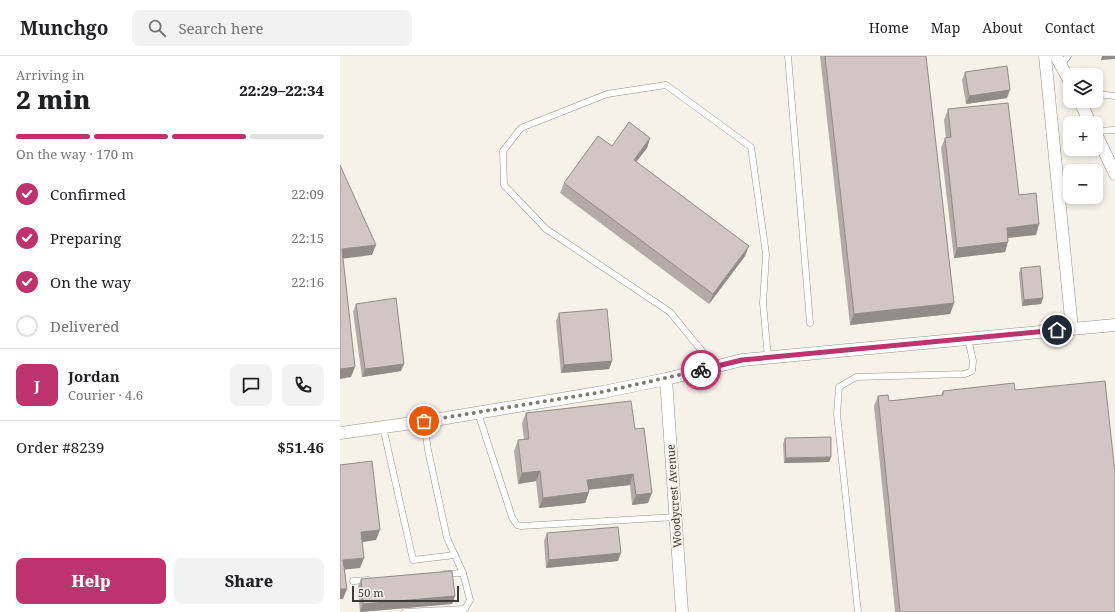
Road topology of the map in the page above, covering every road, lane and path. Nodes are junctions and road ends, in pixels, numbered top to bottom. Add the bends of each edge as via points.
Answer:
1 (788, 56) edge
2 (1045, 56) edge
3 (1103, 95) edge
4 (1115, 96) edge
5 (1115, 130) edge
6 (1103, 132) edge
7 (1103, 148) edge
8 (1115, 174) edge
9 (810, 323) dead end
10 (1115, 325) edge
11 (1072, 329) junction
12 (968, 339) junction
13 (768, 358) junction
14 (715, 367) junction
15 (666, 379) junction
16 (478, 413) junction
17 (424, 421) junction
18 (383, 427) junction
19 (340, 433) edge
20 (676, 517) junction
21 (455, 554) junction
22 (463, 573) junction
23 (440, 574) edge
24 (376, 579) edge
25 (353, 581) dead end
26 (405, 612) edge
27 (682, 612) edge
28 (858, 612) edge

1 - 9 lane
2 - 11 street
3 - 4 lane
5 - 6 lane
7 - 8 street
10 - 11 street
11 - 12 street
12 - 13 street
12 - 28 lane via 973,361 972,371 965,374 856,377 839,387 838,414
13 - 14 street via 742,360
13 - 14 lane via 763,303 766,254 751,147 666,85 607,94 521,128 503,150 504,184 546,229 670,312
14 - 15 street
15 - 16 street
15 - 20 street, Woodycrest Avenue
16 - 17 street
16 - 20 lane via 517,526
17 - 18 street
17 - 21 lane via 447,538
18 - 19 street
18 - 21 lane via 413,560
20 - 27 street, Woodycrest Avenue
21 - 22 lane
22 - 23 lane
22 - 26 lane via 470,600 465,609
24 - 25 lane

